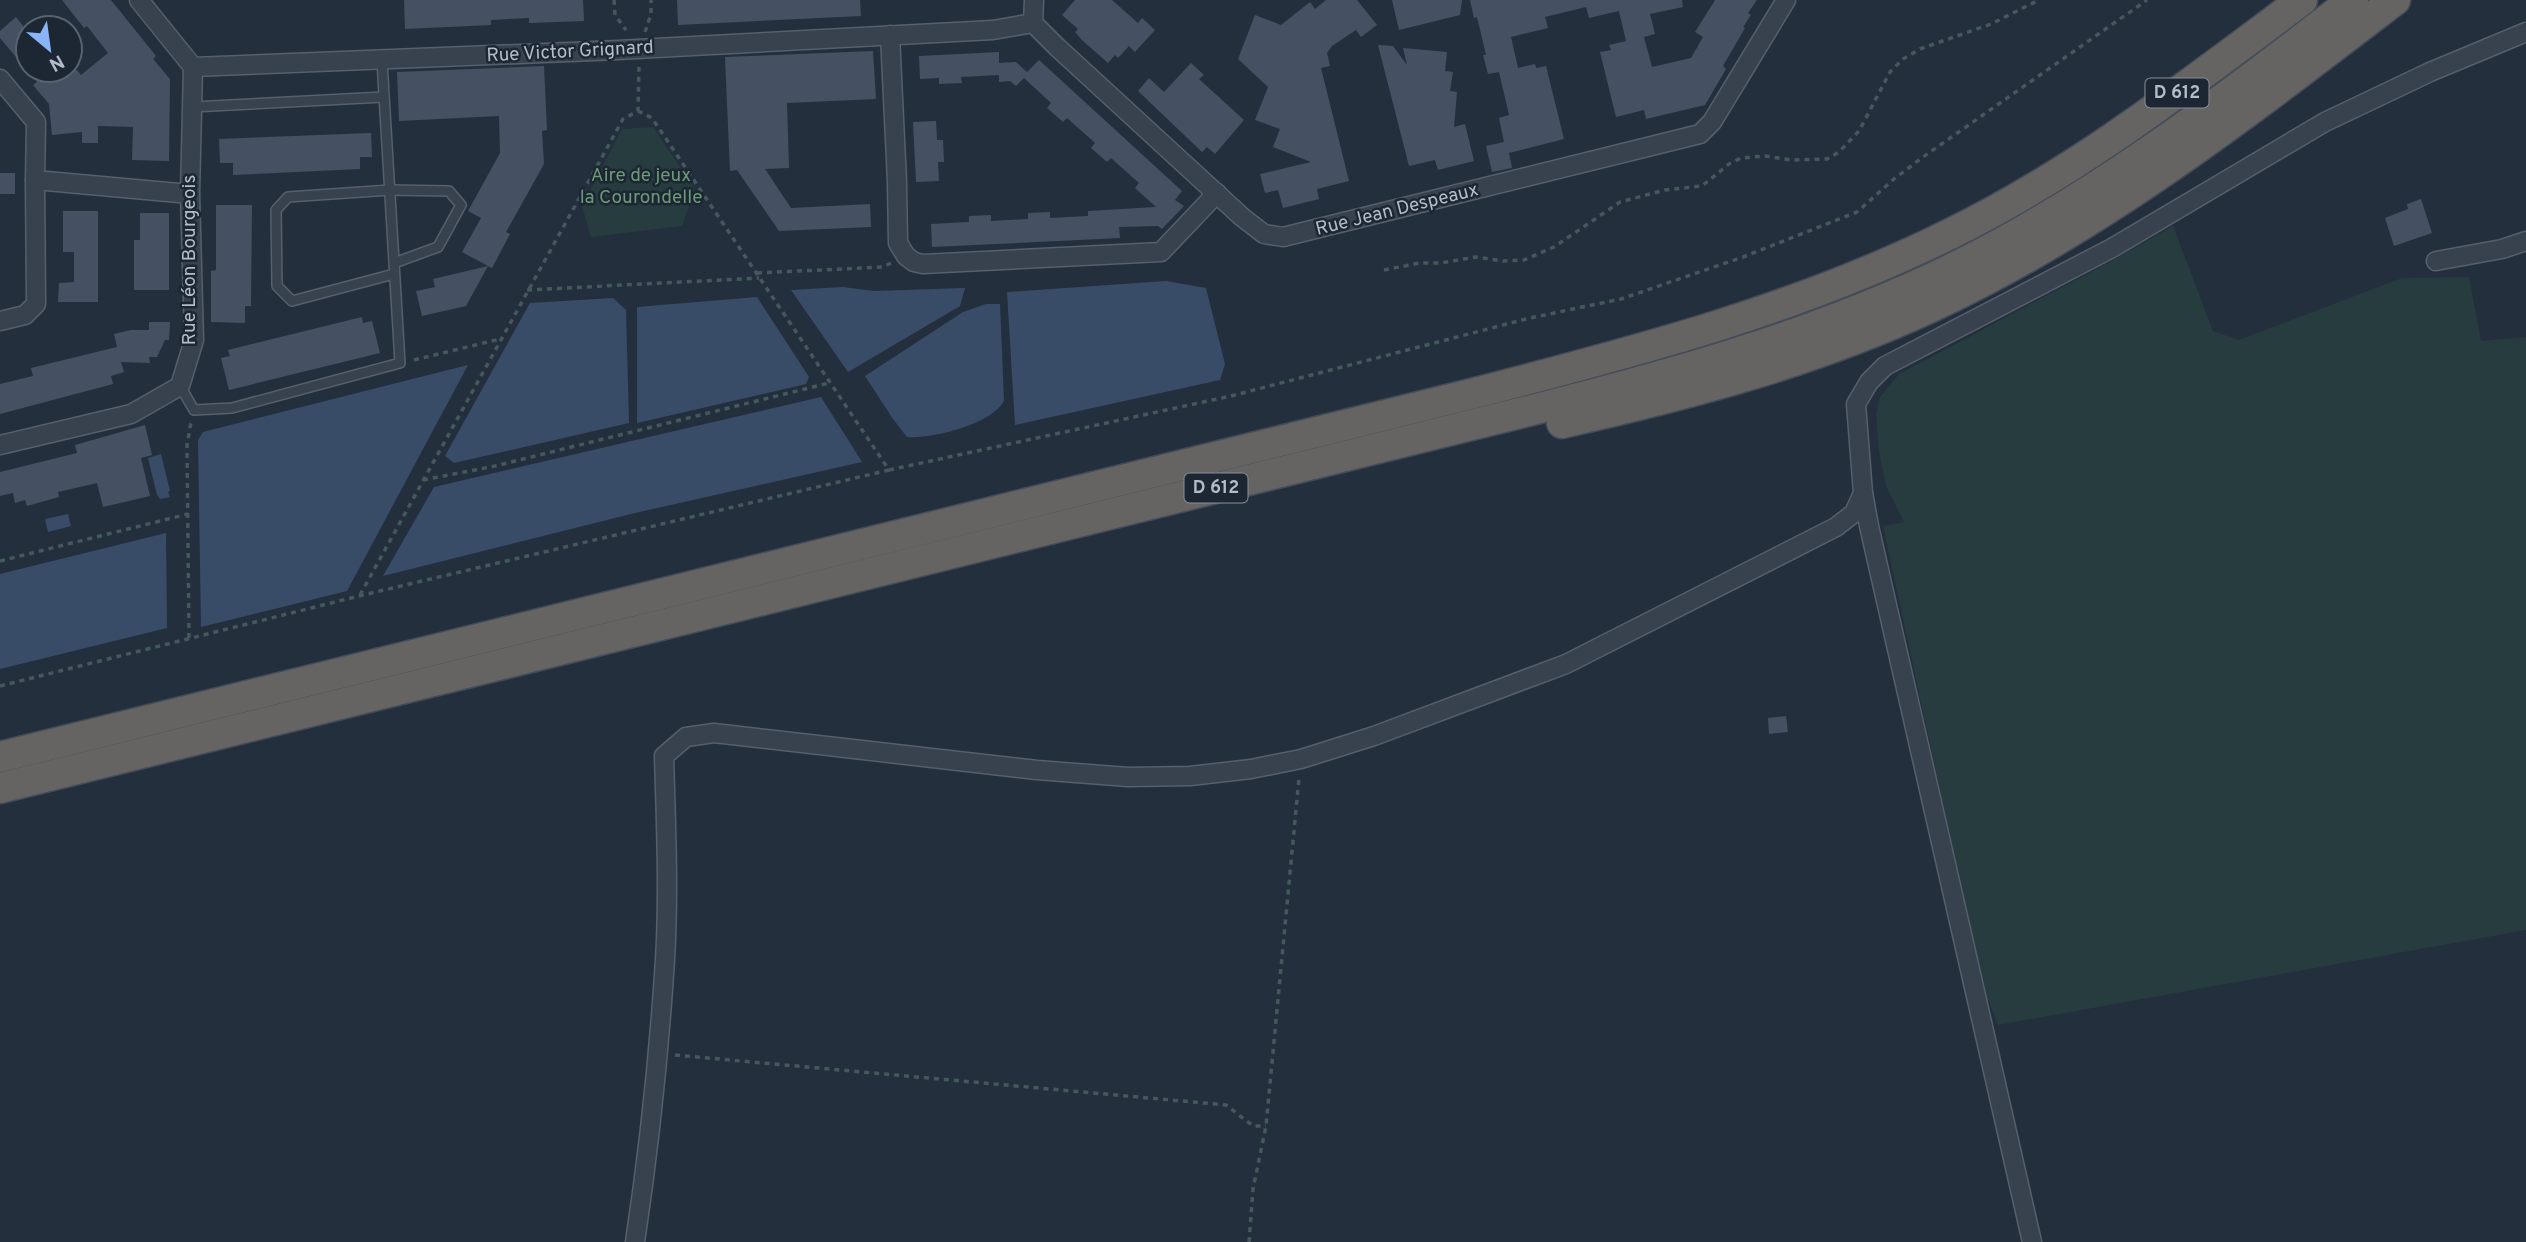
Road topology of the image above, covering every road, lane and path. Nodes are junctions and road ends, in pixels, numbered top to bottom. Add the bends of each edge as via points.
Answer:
1 (139, 0) edge
2 (614, 0) edge
3 (651, 0) edge
4 (1034, 0) edge
5 (1786, 0) edge
6 (2039, 0) edge
7 (2147, 0) edge
8 (2276, 0) edge
9 (2302, 0) edge
10 (2353, 0) edge
11 (2395, 0) edge
12 (1033, 23) junction
13 (2526, 32) edge
14 (890, 35) junction
15 (639, 49) junction
16 (382, 61) junction
17 (193, 67) junction
18 (0, 79) edge
19 (384, 97) junction
20 (192, 107) junction
21 (638, 111) junction
22 (2075, 163) junction
23 (35, 180) junction
24 (390, 190) junction
25 (1217, 193) junction
26 (190, 194) junction
27 (2526, 242) edge
28 (906, 256) junction
29 (2436, 261) dead end
30 (394, 263) junction
31 (1384, 270) dead end
32 (394, 274) junction
33 (757, 276) junction
34 (527, 290) junction
35 (0, 321) edge
36 (500, 339) junction
37 (400, 363) junction
38 (830, 383) junction
39 (180, 386) junction
40 (194, 410) junction
41 (0, 445) edge
42 (1307, 465) junction
43 (889, 470) junction
44 (423, 480) junction
45 (1863, 493) junction
46 (188, 514) junction
47 (0, 561) edge
48 (359, 596) junction
49 (189, 639) junction
50 (0, 686) edge
51 (0, 757) edge
52 (1301, 759) junction
53 (0, 788) edge
54 (655, 1065) junction
55 (1266, 1126) junction
56 (635, 1242) edge
57 (1249, 1242) edge
58 (2032, 1242) edge

1 - 17 street
2 - 15 path via 615,15
3 - 15 path
4 - 12 street
5 - 25 street, Rue Jean Despeaux via 1712,122 1700,134 1283,237 1264,234
6 - 31 path via 1903,59 1859,131 1827,159 1741,158 1702,186 1620,202 1553,247 1524,260 1476,257
7 - 43 path via 1894,178 1857,212 1743,257 1620,299 1231,396
8 - 22 highway
9 - 22 highway, D 612
10 - 42 highway, D 612 via 2213,105 2084,193 1965,261 1876,303 1650,380
11 - 42 highway via 2095,218 1929,308 1780,366 1629,408 1389,460
12 - 14 street, Rue Victor Grignard via 993,30
12 - 25 street, Rue Jean Despeaux
13 - 45 street via 2325,122 2112,248 1885,366 1856,404
14 - 15 street, Rue Victor Grignard
14 - 28 street via 898,243
15 - 16 street, Rue Victor Grignard
15 - 21 path
16 - 17 street, Rue Victor Grignard
16 - 19 lane
17 - 20 street, Rue Léon Bourgeois
18 - 23 street via 36,122
19 - 20 lane
19 - 24 lane
20 - 26 street, Rue Léon Bourgeois
21 - 33 path via 652,118
21 - 34 path via 623,119
22 - 51 highway, D 612 via 1961,229 1861,275 1653,347
23 - 26 street
23 - 35 street via 36,304 25,315
24 - 30 lane
24 - 30 lane via 450,191 461,205 438,247
24 - 32 lane via 288,197 276,209 277,286 292,301
25 - 28 street via 1161,252 923,264
26 - 39 street, Rue Léon Bourgeois via 194,340
27 - 29 street
28 - 33 path via 883,267
30 - 32 lane
32 - 37 lane
33 - 34 path
33 - 38 path
34 - 36 path
36 - 37 path
36 - 44 path
37 - 40 lane via 232,408
38 - 43 path
38 - 44 path
39 - 40 lane
39 - 41 street via 131,414
40 - 46 path via 187,445
42 - 53 highway, D 612
43 - 48 path
44 - 48 path
45 - 52 street via 1854,513 1836,527 1566,664
45 - 58 street
46 - 47 path
46 - 49 path
48 - 49 path
49 - 50 path
52 - 54 street via 1190,776 1128,777 714,733 686,737 664,756 665,959
52 - 55 path
54 - 55 path via 671,1055 1226,1105 1253,1126
54 - 56 street
55 - 57 path via 1253,1189

